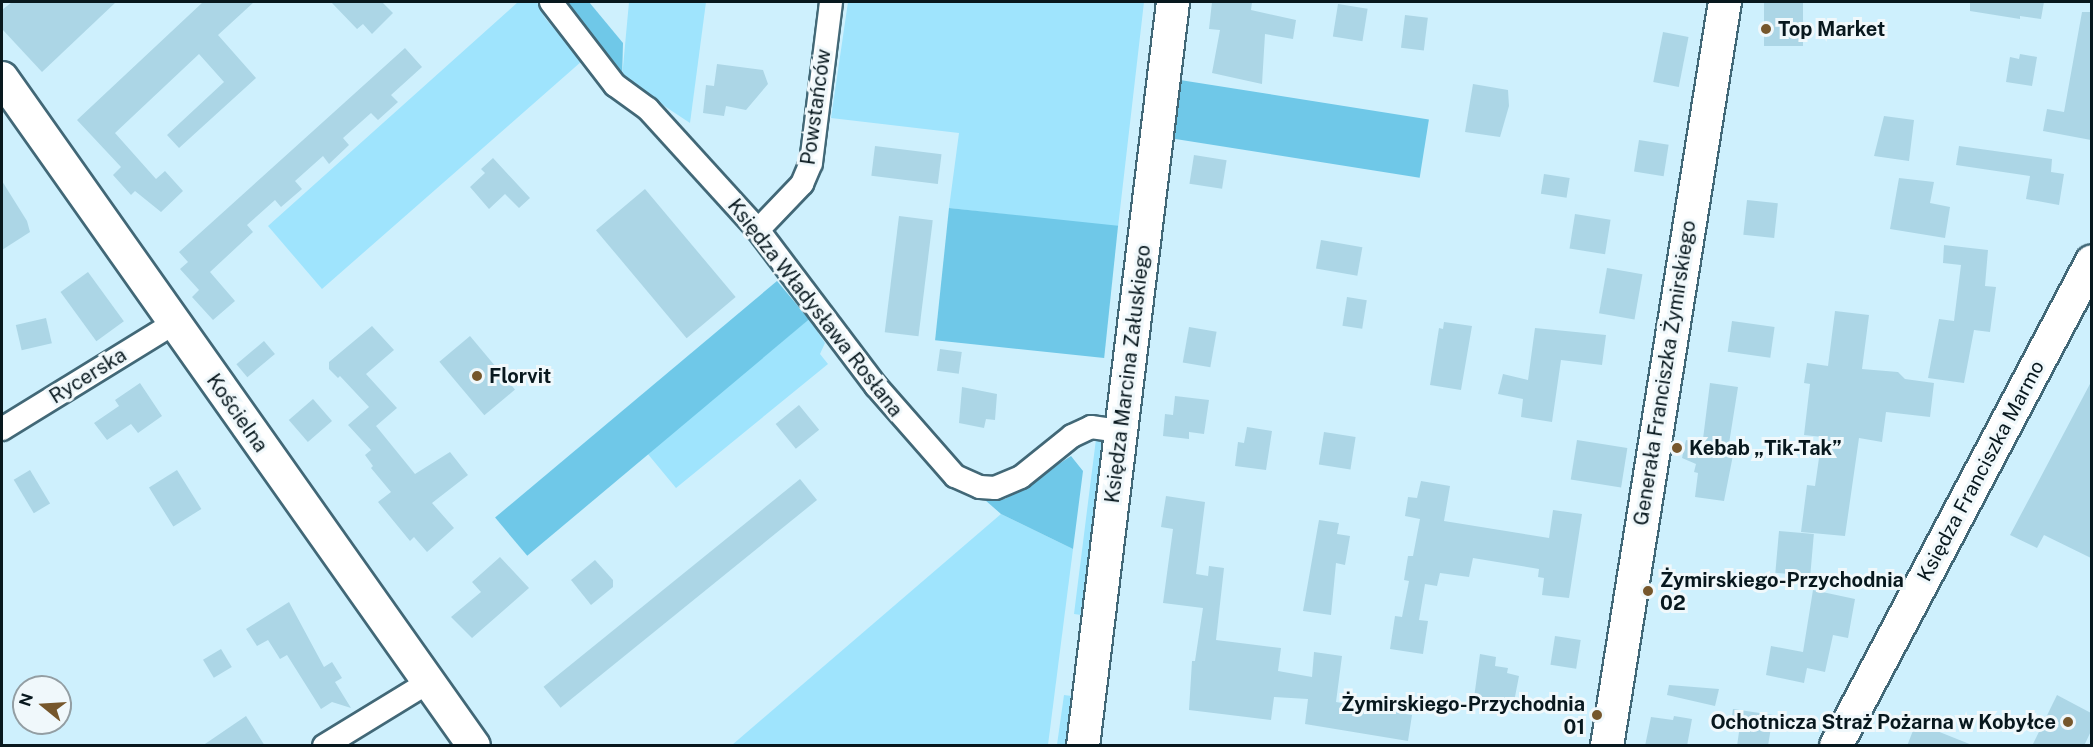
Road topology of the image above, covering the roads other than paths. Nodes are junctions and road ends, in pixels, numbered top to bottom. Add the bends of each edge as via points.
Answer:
1 (551, 2) edge
2 (831, 2) edge
3 (1173, 2) edge
4 (1725, 2) edge
5 (2, 78) edge
6 (758, 230) junction
7 (2091, 261) edge
8 (174, 323) junction
9 (2, 429) edge
10 (1121, 431) junction
11 (427, 683) junction
12 (324, 746) edge
13 (474, 746) edge
14 (1083, 746) edge
15 (1607, 746) edge
16 (1836, 746) edge

1 - 6 street, Księdza Władysława Rosłana via 615,85 648,110
2 - 6 street, Powstańców via 811,164 802,184
3 - 10 street, Księdza Marcina Załuskiego
4 - 15 street, Generała Franciszka Żymirskiego
5 - 8 street, Kościelna
6 - 10 street, Księdza Władysława Rosłana via 876,386 955,476 980,487 995,488 1021,477 1072,436 1091,427
7 - 16 street, Księdza Franciszka Marmo
8 - 9 street, Rycerska
8 - 11 street, Kościelna
10 - 14 street, Księdza Marcina Załuskiego
11 - 12 street
11 - 13 street, Kościelna

